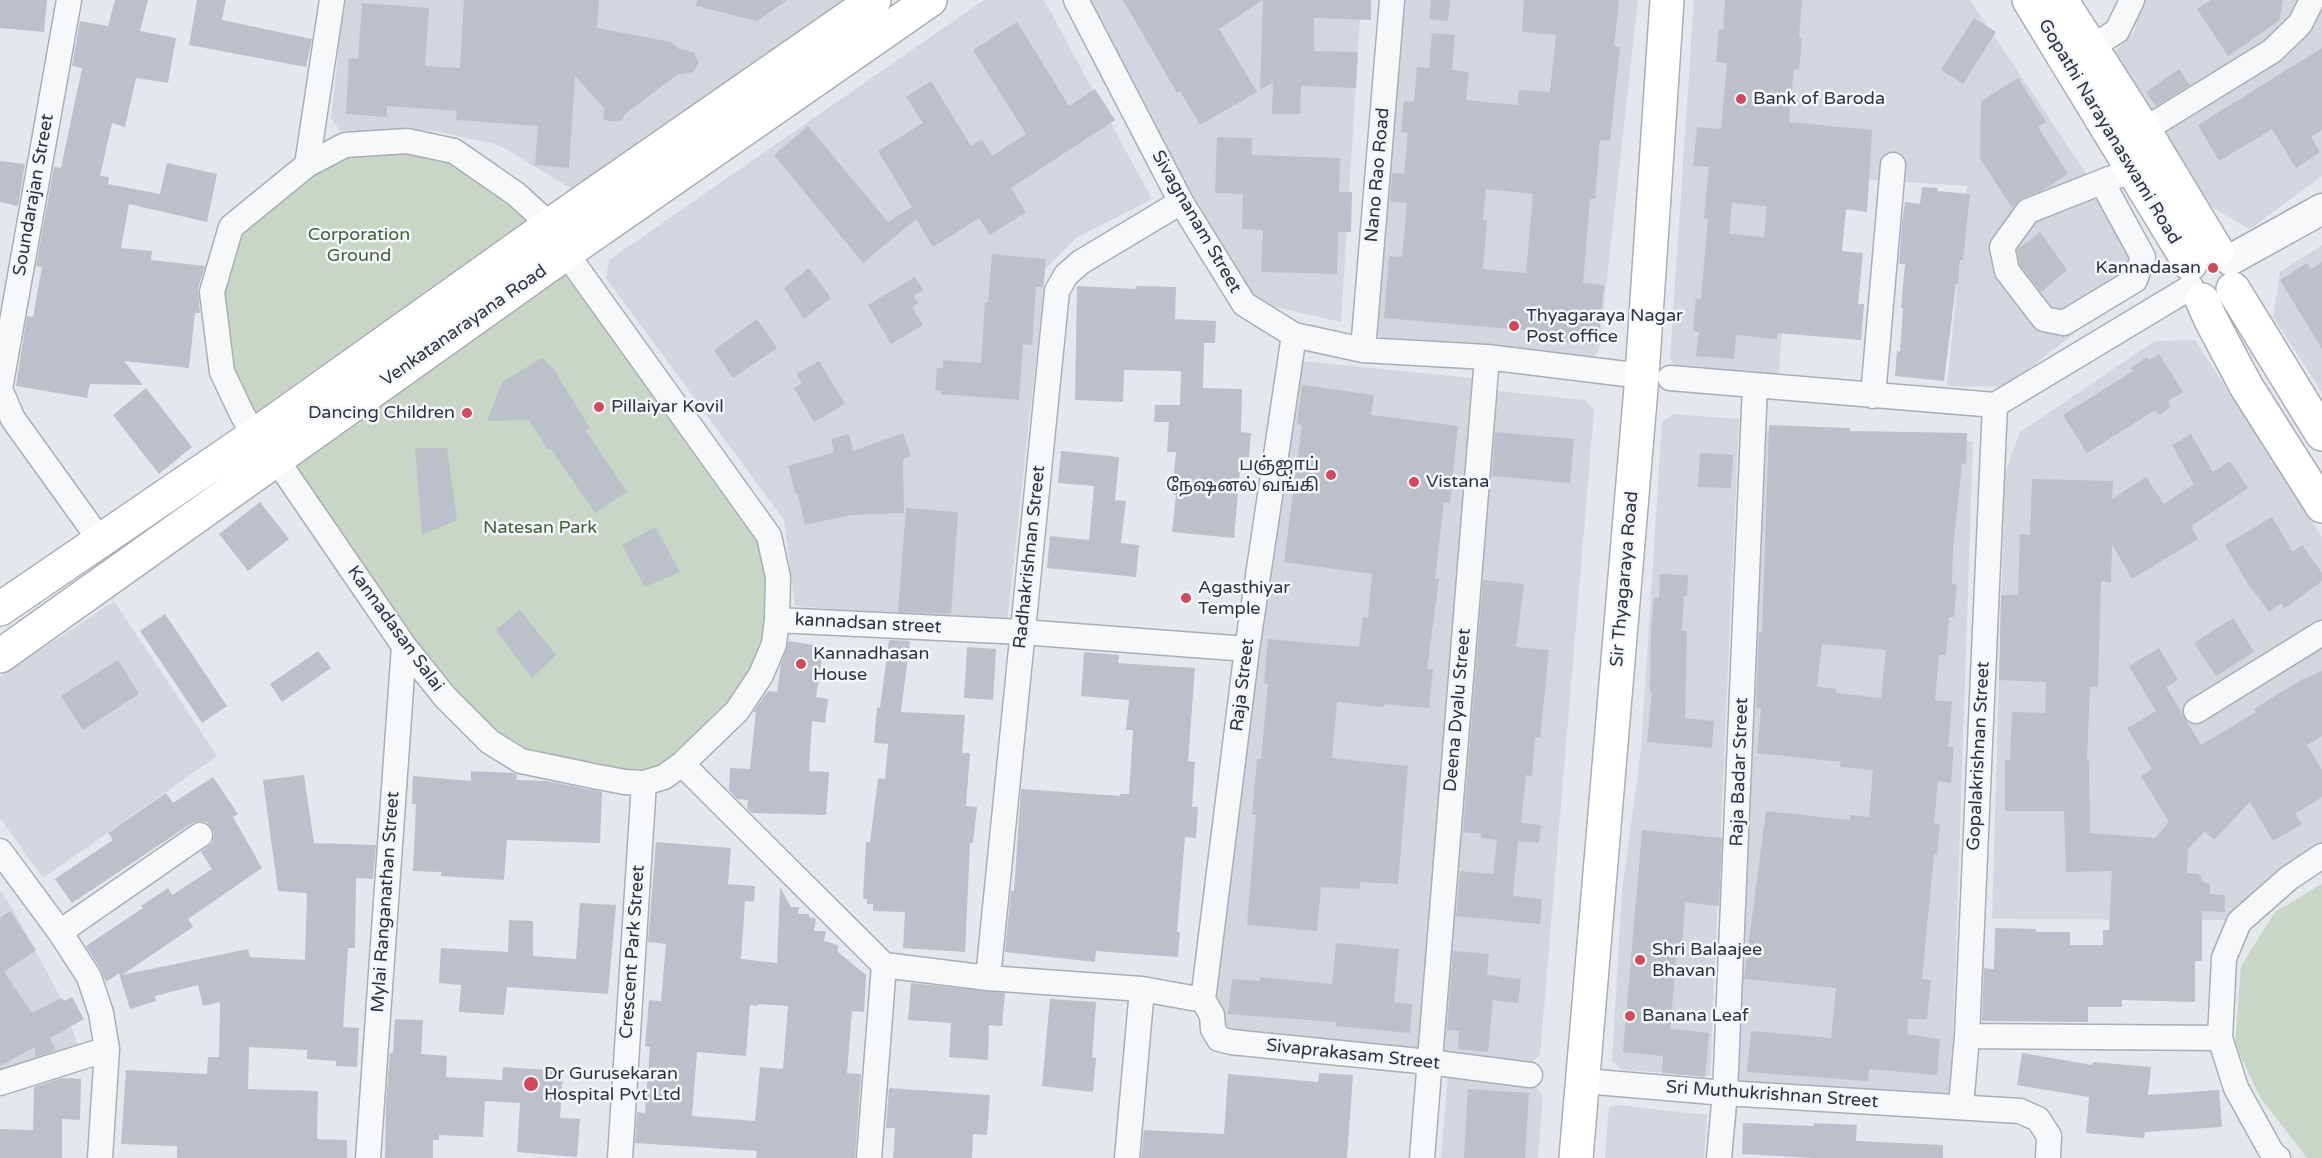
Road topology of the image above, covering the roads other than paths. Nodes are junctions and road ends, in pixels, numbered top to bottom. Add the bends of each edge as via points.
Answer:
1 (69, 0) edge
2 (332, 0) edge
3 (873, 0) edge
4 (930, 0) edge
5 (1076, 0) edge
6 (1392, 0) edge
7 (1667, 0) edge
8 (2028, 0) edge
9 (2061, 0) edge
10 (2132, 0) edge
11 (2312, 0) edge
12 (2092, 46) junction
13 (2144, 129) junction
14 (307, 165) junction
15 (1893, 165) dead end
16 (2132, 170) junction
17 (2102, 182) junction
18 (1181, 202) junction
19 (2322, 209) edge
20 (550, 225) junction
21 (566, 254) junction
22 (2211, 275) junction
23 (1294, 335) junction
24 (1363, 350) junction
25 (1487, 357) junction
26 (1656, 377) junction
27 (1755, 385) junction
28 (1873, 396) junction
29 (1995, 405) junction
30 (2322, 434) edge
31 (255, 435) junction
32 (276, 459) junction
33 (2322, 506) edge
34 (100, 540) junction
35 (0, 609) edge
36 (777, 620) junction
37 (1022, 632) junction
38 (2322, 633) edge
39 (404, 646) junction
40 (1247, 649) junction
41 (0, 656) edge
42 (2196, 711) dead end
43 (682, 764) junction
44 (644, 783) junction
45 (200, 835) dead end
46 (0, 851) edge
47 (2322, 856) edge
48 (60, 932) junction
49 (884, 964) junction
50 (988, 978) junction
51 (1142, 989) junction
52 (1203, 1000) junction
53 (1966, 1036) junction
54 (2220, 1038) junction
55 (107, 1049) junction
56 (1429, 1062) junction
57 (1530, 1074) dead end
58 (1584, 1081) junction
59 (0, 1083) edge
60 (1725, 1093) junction
61 (1961, 1107) junction
62 (100, 1158) edge
63 (368, 1158) edge
64 (620, 1158) edge
65 (869, 1158) edge
66 (1127, 1158) edge
67 (1422, 1158) edge
68 (1576, 1158) edge
69 (1719, 1158) edge
70 (2048, 1158) edge
71 (2278, 1158) edge

1 - 34 street, Soundarajan Street via 0,389 13,419
2 - 14 street
3 - 20 main road, Venkatanarayana Road
4 - 21 main road, Venkatanarayana Road
5 - 18 street, Sivagnanam Street
6 - 24 street, Nano Rao Road
7 - 26 main road, Sir Thyagaraya Road
8 - 16 main road, Gopathi Narayanaswami Road
9 - 12 main road, Gopathi Narayanaswami Road
10 - 12 street via 2117,31
11 - 13 street via 2300,24 2272,51
12 - 13 main road, Gopathi Narayanaswami Road
13 - 22 main road, Gopathi Narayanaswami Road
14 - 20 street, kannadsan street via 345,145 407,141 454,151 516,194
14 - 31 street, Kannadasan Salai via 231,227 212,292 222,372
15 - 28 street
16 - 17 street
16 - 22 main road, Gopathi Narayanaswami Road
17 - 17 street via 2028,211 2002,247 2007,271 2044,319 2064,323 2135,280 2143,257
18 - 23 street, Sivagnanam Street via 1244,304
18 - 37 street, Radhakrishnan Street via 1081,262 1065,275 1057,291
19 - 22 street
20 - 21 street, kannadsan street
20 - 31 main road, Venkatanarayana Road
21 - 32 main road, Venkatanarayana Road
21 - 36 street, kannadsan street via 769,536 778,577
22 - 29 street
22 - 30 main road, Gopathi Narayanaswami Road
22 - 33 main road, Gopathi Narayanaswami Road via 2211,320 2246,386
23 - 24 street, Sivagnanam Street
23 - 40 street, Raja Street
24 - 25 street, Sivagnanam Street
25 - 26 street, Sivagnanam Street
25 - 56 street, Deena Dyalu Street
26 - 27 street, Sivagnanam Street
26 - 58 main road, Sir Thyagaraya Road
27 - 28 street, Sivagnanam Street
27 - 60 street, Raja Badar Street
28 - 29 street, Sivagnanam Street
29 - 53 street, Gopalakrishnan Street
31 - 32 street, Kannadasan Salai
31 - 34 main road, Venkatanarayana Road
32 - 39 street, Kannadasan Salai
32 - 41 main road, Venkatanarayana Road
34 - 35 main road, Venkatanarayana Road
36 - 37 street, kannadsan street
36 - 43 street, Kannadasan Salai via 774,644 761,675 737,711
37 - 40 street, kannadsan street
37 - 50 street, Radhakrishnan Street
38 - 42 street
39 - 44 street, Kannadasan Salai via 445,697 490,742 521,761
39 - 63 street, Mylai Ranganathan Street
40 - 52 street, Raja Street
43 - 44 street, Kannadasan Salai via 664,777
43 - 49 street
44 - 64 street, Crescent Park Street
45 - 48 street
46 - 48 street
47 - 54 street via 2289,878 2239,922 2224,958
48 - 55 street via 89,977
49 - 50 street
49 - 65 street
50 - 51 street
51 - 52 street
51 - 66 street
52 - 56 street, Sivaprakasam Street via 1219,1039
53 - 54 street
53 - 61 street, Gopalakrishnan Street
54 - 71 street via 2236,1088
55 - 59 street
55 - 62 street
56 - 57 street, Sivaprakasam Street
56 - 67 street, Deena Dyalu Street
58 - 60 street, Sri Muthukrishnan Street
58 - 68 main road, Sir Thyagaraya Road
60 - 61 street, Sri Muthukrishnan Street
60 - 69 street, Raja Badar Street
61 - 70 street, Sri Muthukrishnan Street via 2020,1111 2038,1119 2049,1136

